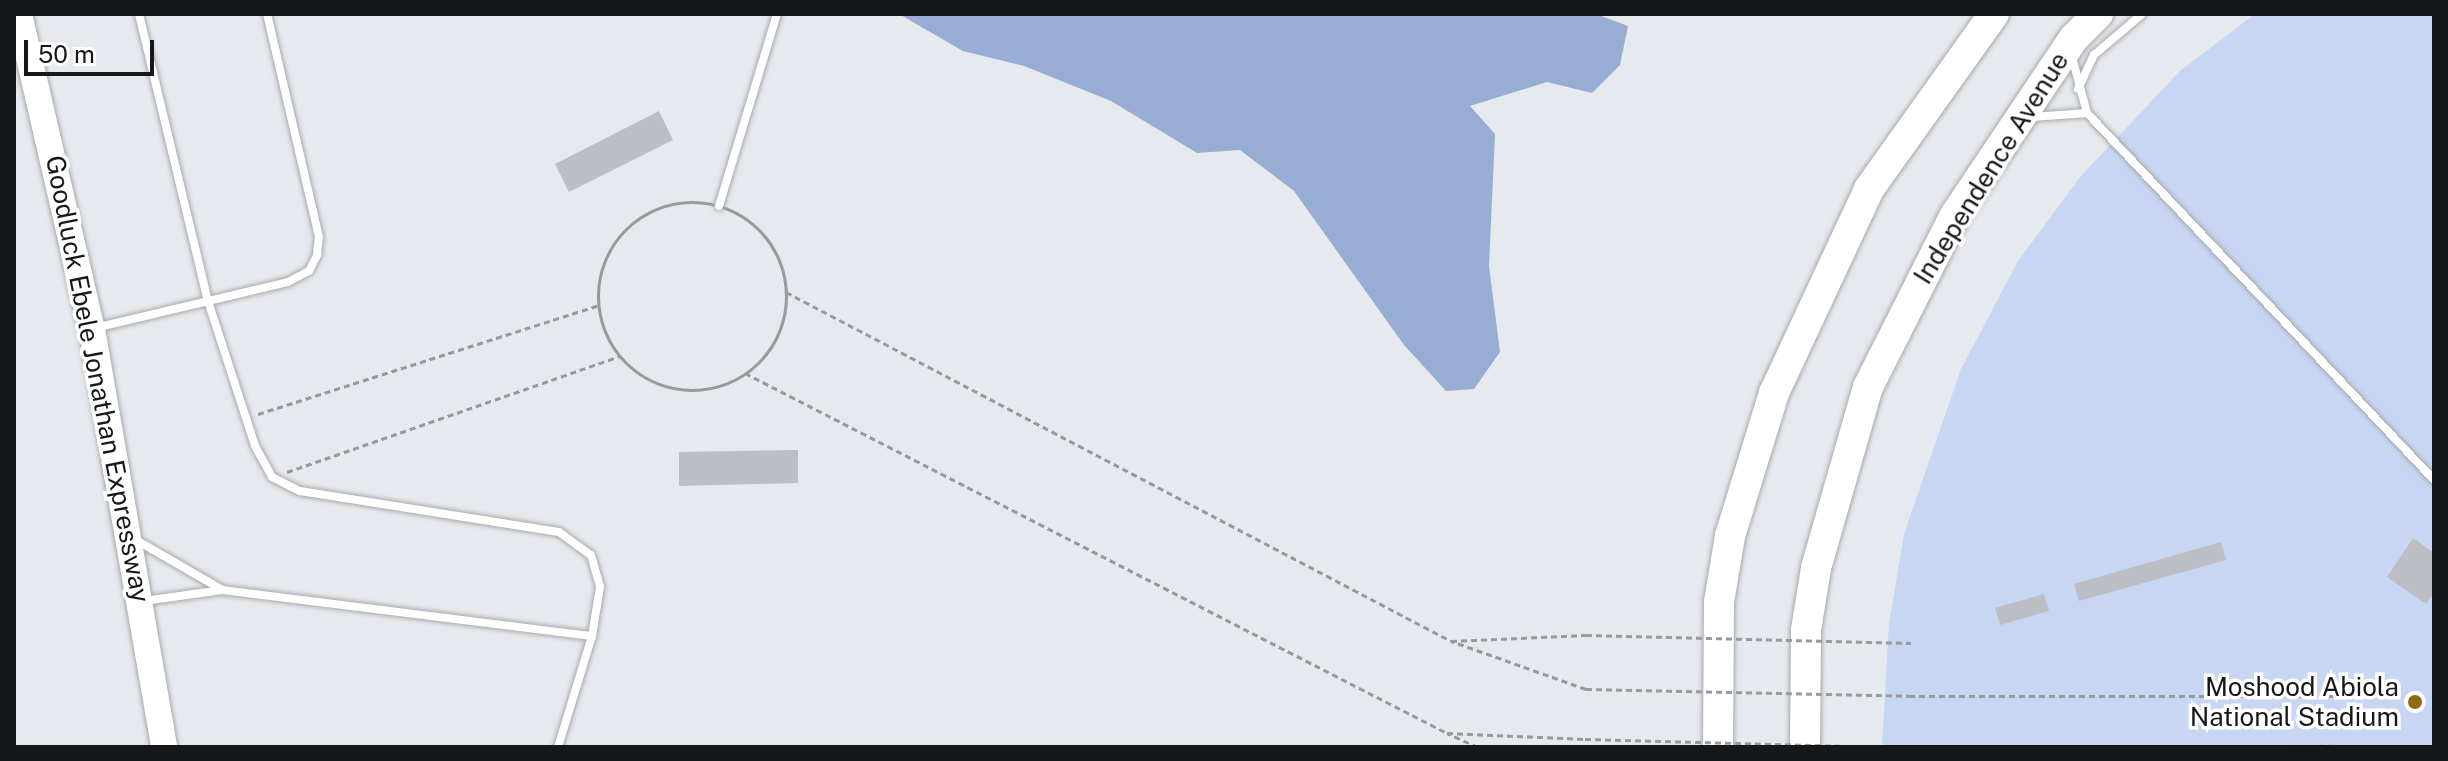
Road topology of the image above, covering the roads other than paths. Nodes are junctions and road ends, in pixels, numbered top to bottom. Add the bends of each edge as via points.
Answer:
1 (19, 14) edge
2 (139, 14) edge
3 (267, 14) edge
4 (777, 14) edge
5 (1994, 14) edge
6 (2098, 14) edge
7 (2142, 14) edge
8 (2074, 38) junction
9 (2078, 90) junction
10 (2087, 113) junction
11 (2018, 121) junction
12 (719, 206) road end
13 (208, 301) junction
14 (92, 329) junction
15 (2434, 480) edge
16 (132, 538) junction
17 (222, 590) junction
18 (143, 601) junction
19 (592, 636) junction
20 (164, 747) edge
21 (558, 747) edge
22 (1718, 747) edge
23 (1805, 747) edge

1 - 14 main road, Goodluck Ebele Jonathan Expressway
2 - 13 lane
3 - 13 lane via 319,237 317,255 309,271 288,282
4 - 12 lane
5 - 22 highway via 1869,189 1774,393 1730,536 1719,602
6 - 8 highway, Independence Avenue
7 - 9 lane via 2094,55
8 - 9 lane via 2072,67
8 - 11 highway, Independence Avenue
9 - 10 lane
10 - 11 lane via 2045,112
10 - 15 lane
11 - 23 highway, Independence Avenue via 1918,280 1850,437 1822,541 1806,630
13 - 14 lane
13 - 19 lane via 246,418 272,477 300,491 559,532 591,555 600,587
14 - 16 main road, Goodluck Ebele Jonathan Expressway
16 - 17 lane
16 - 18 main road, Goodluck Ebele Jonathan Expressway
17 - 18 lane
17 - 19 lane
18 - 20 main road, Goodluck Ebele Jonathan Expressway
19 - 21 lane

